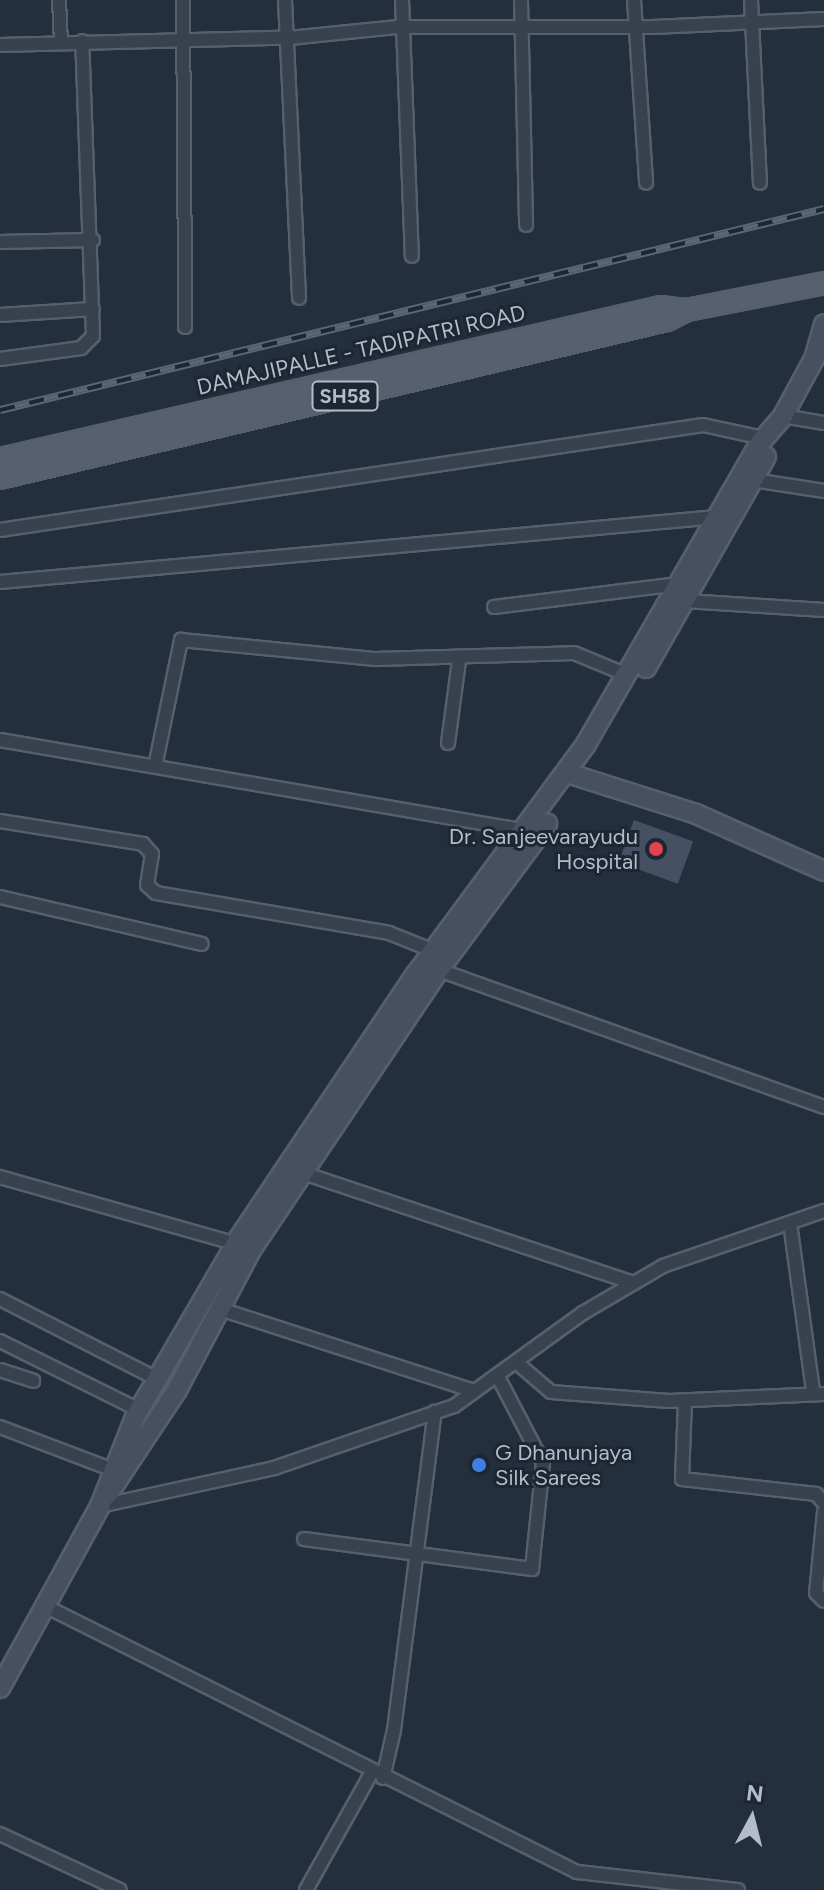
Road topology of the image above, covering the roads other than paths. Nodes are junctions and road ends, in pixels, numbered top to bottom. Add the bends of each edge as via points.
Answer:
1 (59, 0) edge
2 (183, 0) edge
3 (285, 0) edge
4 (402, 0) edge
5 (521, 0) edge
6 (634, 0) edge
7 (751, 0) edge
8 (824, 19) edge
9 (751, 25) junction
10 (517, 26) junction
11 (403, 27) junction
12 (634, 27) junction
13 (284, 38) junction
14 (184, 40) junction
15 (82, 41) junction
16 (61, 42) junction
17 (0, 45) edge
18 (646, 183) dead end
19 (760, 183) dead end
20 (526, 225) dead end
21 (93, 240) junction
22 (0, 242) edge
23 (412, 256) dead end
24 (824, 283) edge
25 (299, 298) dead end
26 (93, 309) junction
27 (687, 310) junction
28 (0, 315) edge
29 (824, 326) edge
30 (185, 327) dead end
31 (0, 359) edge
32 (817, 366) edge
33 (781, 420) junction
34 (824, 423) edge
35 (763, 438) junction
36 (0, 459) edge
37 (0, 478) edge
38 (753, 480) junction
39 (824, 491) edge
40 (717, 517) junction
41 (0, 530) edge
42 (0, 582) edge
43 (683, 592) junction
44 (494, 607) dead end
45 (824, 610) edge
46 (459, 661) junction
47 (627, 675) junction
48 (0, 740) edge
49 (448, 743) dead end
50 (156, 762) junction
51 (573, 774) junction
52 (0, 821) edge
53 (527, 831) junction
54 (824, 871) edge
55 (0, 897) edge
56 (202, 944) dead end
57 (434, 951) junction
58 (439, 970) junction
59 (365, 1066) junction
60 (824, 1107) edge
61 (295, 1171) junction
62 (0, 1177) edge
63 (824, 1211) edge
64 (790, 1223) junction
65 (236, 1244) junction
66 (634, 1283) junction
67 (0, 1299) edge
68 (220, 1309) junction
69 (0, 1341) edge
70 (516, 1362) junction
71 (0, 1370) edge
72 (497, 1375) junction
73 (157, 1379) junction
74 (33, 1381) dead end
75 (474, 1391) junction
76 (818, 1392) edge
77 (685, 1401) junction
78 (139, 1410) junction
79 (435, 1412) junction
80 (0, 1427) edge
81 (113, 1470) junction
82 (824, 1503) edge
83 (100, 1504) junction
84 (824, 1512) edge
85 (304, 1539) dead end
86 (419, 1556) junction
87 (824, 1601) edge
88 (47, 1607) junction
89 (0, 1688) edge
90 (377, 1775) junction
91 (0, 1834) edge
92 (120, 1890) edge
93 (306, 1890) edge
94 (738, 1890) edge

1 - 16 street
2 - 14 street
3 - 13 street
4 - 11 street
5 - 10 street
6 - 12 street
7 - 9 street
8 - 9 street
9 - 12 street
9 - 19 street
10 - 11 street
10 - 12 street
10 - 20 street
11 - 13 street
11 - 23 street
12 - 18 street
13 - 14 street
13 - 25 street
14 - 15 street
14 - 30 street
15 - 16 street
15 - 21 street
16 - 17 street
21 - 22 street
21 - 26 street
24 - 27 main road, DAMAJIPALLE - TADIPATRI ROAD / SH58
26 - 28 street
26 - 31 street via 89,344
27 - 36 main road, DAMAJIPALLE - TADIPATRI ROAD / SH58 via 661,307
27 - 37 main road, DAMAJIPALLE - TADIPATRI ROAD / SH58 via 667,320
29 - 32 main road
32 - 33 main road
33 - 34 street
33 - 35 main road
33 - 38 main road
35 - 40 main road
35 - 41 street via 703,425
38 - 39 street
38 - 43 main road
40 - 42 street
40 - 43 main road
43 - 44 street
43 - 45 street
43 - 47 main road
43 - 51 main road
46 - 47 street via 574,653
46 - 49 street
46 - 50 street via 181,640
47 - 51 main road
48 - 50 street
50 - 53 street
51 - 53 main road
51 - 54 main road via 696,814
51 - 58 main road
52 - 57 street via 143,844 152,854 147,885 156,893 389,933
53 - 57 main road
55 - 56 street
57 - 59 main road
58 - 59 main road
58 - 60 street
59 - 61 main road
61 - 65 main road
61 - 66 street
61 - 68 main road
62 - 65 street
63 - 64 street
64 - 66 street via 663,1266
64 - 76 street
65 - 73 main road
66 - 70 street
67 - 73 street
68 - 75 street
68 - 83 main road via 128,1472
69 - 78 street
70 - 72 street
70 - 77 street via 551,1392
71 - 74 street
72 - 75 street
72 - 86 street via 541,1450 535,1563 519,1571
73 - 78 main road
75 - 79 street
76 - 77 street
77 - 82 street via 682,1479 816,1494
78 - 81 main road
79 - 83 street via 274,1468
79 - 86 street
80 - 81 street
81 - 83 main road
83 - 88 main road
84 - 87 street via 816,1593
85 - 86 street
86 - 90 street
88 - 89 main road
88 - 90 street
90 - 93 street
90 - 94 street via 577,1872
91 - 92 street

